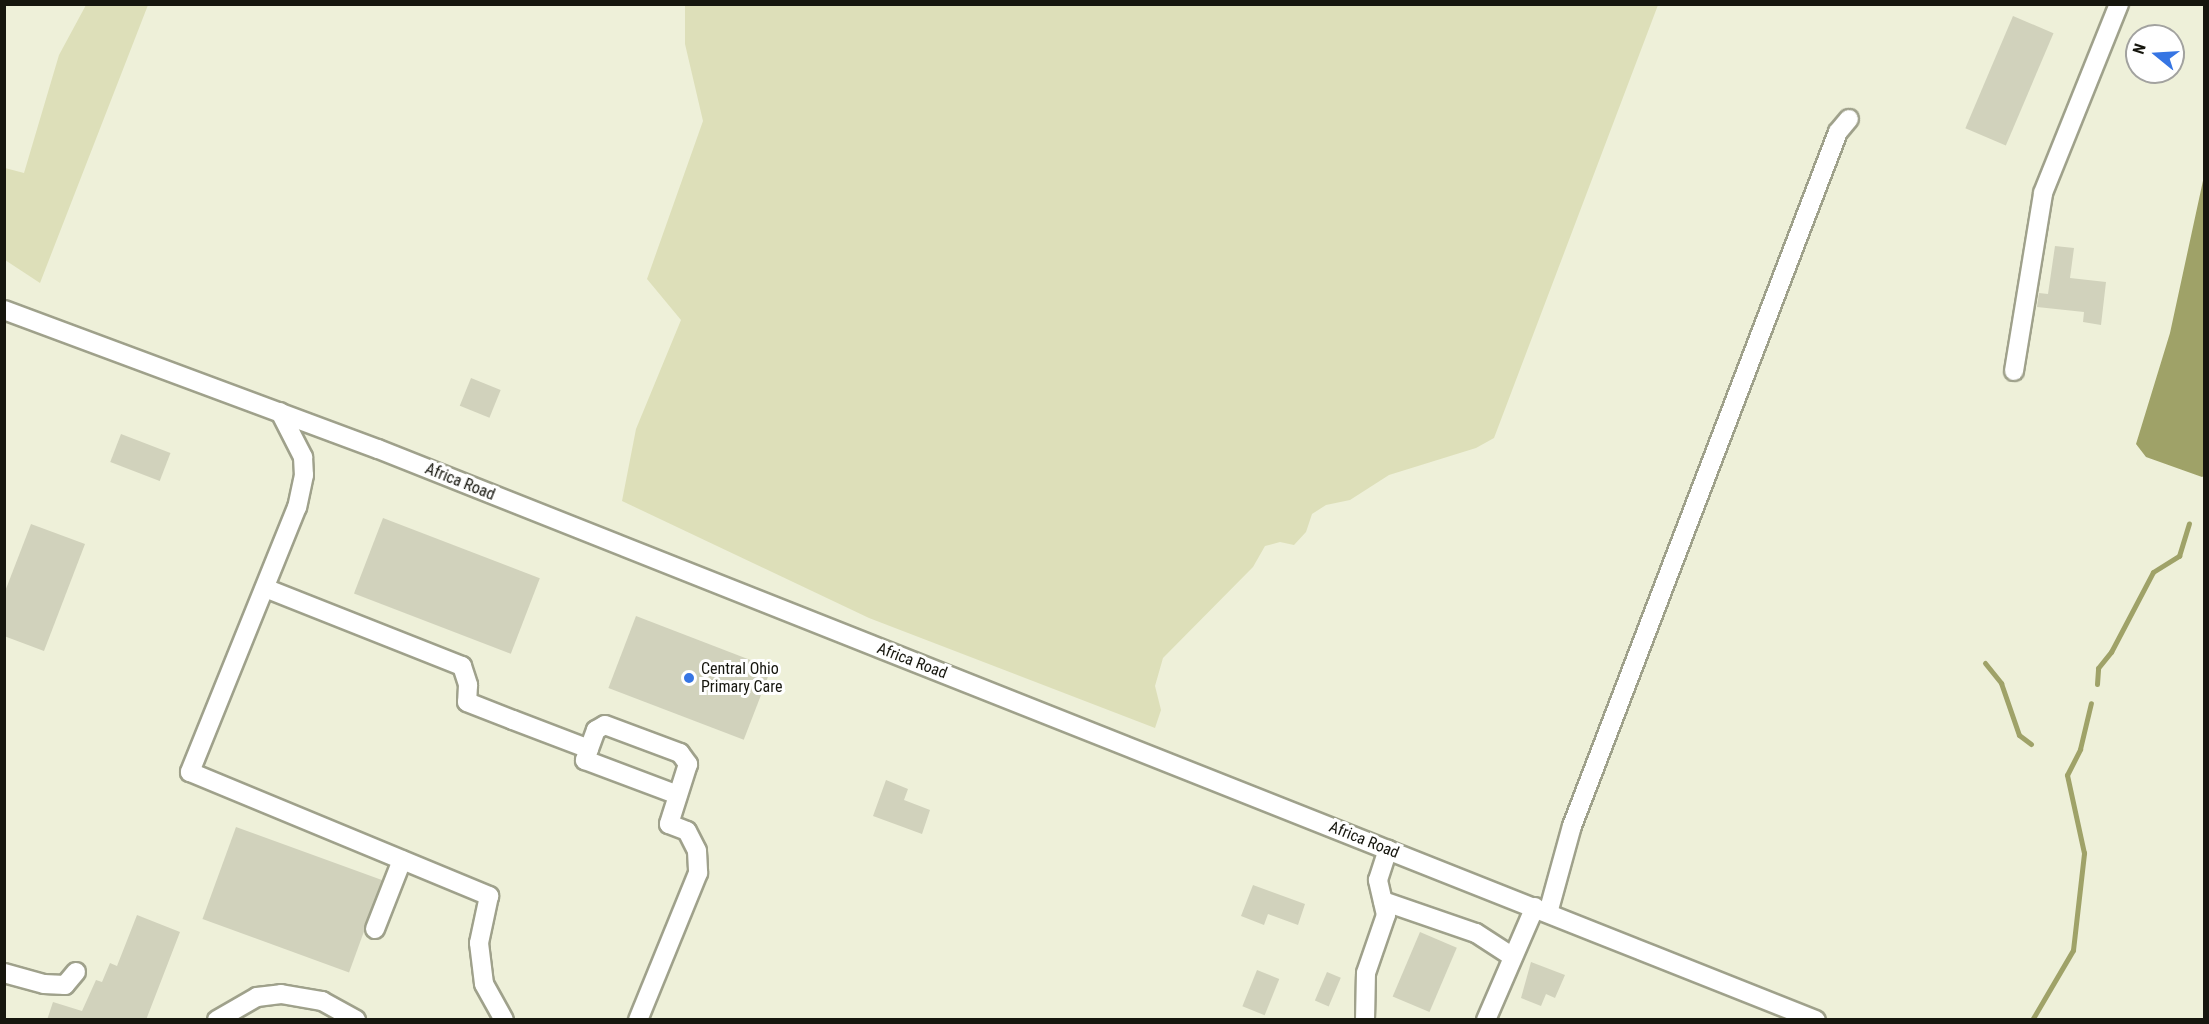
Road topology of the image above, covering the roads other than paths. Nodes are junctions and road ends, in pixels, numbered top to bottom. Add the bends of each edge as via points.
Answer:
1 (2120, 4) edge
2 (1849, 119) dead end
3 (4, 310) edge
4 (2014, 371) dead end
5 (280, 412) junction
6 (265, 588) junction
7 (589, 749) junction
8 (678, 795) junction
9 (1388, 850) junction
10 (402, 860) junction
11 (1383, 901) junction
12 (1541, 910) junction
13 (375, 929) dead end
14 (1513, 957) junction
15 (76, 972) dead end
16 (4, 973) edge
17 (1778, 1012) edge
18 (217, 1020) edge
19 (356, 1020) edge
20 (504, 1020) edge
21 (638, 1020) edge
22 (1365, 1020) edge
23 (1486, 1020) edge
24 (1816, 1020) edge

1 - 4 street via 2043,193
2 - 12 street via 1838,132
3 - 5 street, Africa Road
5 - 6 street via 298,442 304,475 297,507
5 - 9 street, Africa Road
6 - 7 street via 462,666 468,685 467,702
6 - 10 street via 190,772
7 - 8 street via 585,760
7 - 8 street via 596,730 605,725 680,753 688,764
8 - 21 street via 669,824 687,831 697,851 698,873
9 - 11 street via 1378,880
9 - 12 street, Africa Road
10 - 13 street
10 - 20 street via 489,896 478,943 484,984
11 - 14 street via 1476,933
11 - 22 street via 1386,915 1366,973
12 - 14 street
12 - 17 street, Africa Road
14 - 23 street
15 - 16 street via 65,985 44,984
17 - 24 street, Africa Road
18 - 19 street via 257,997 281,994 322,1001

